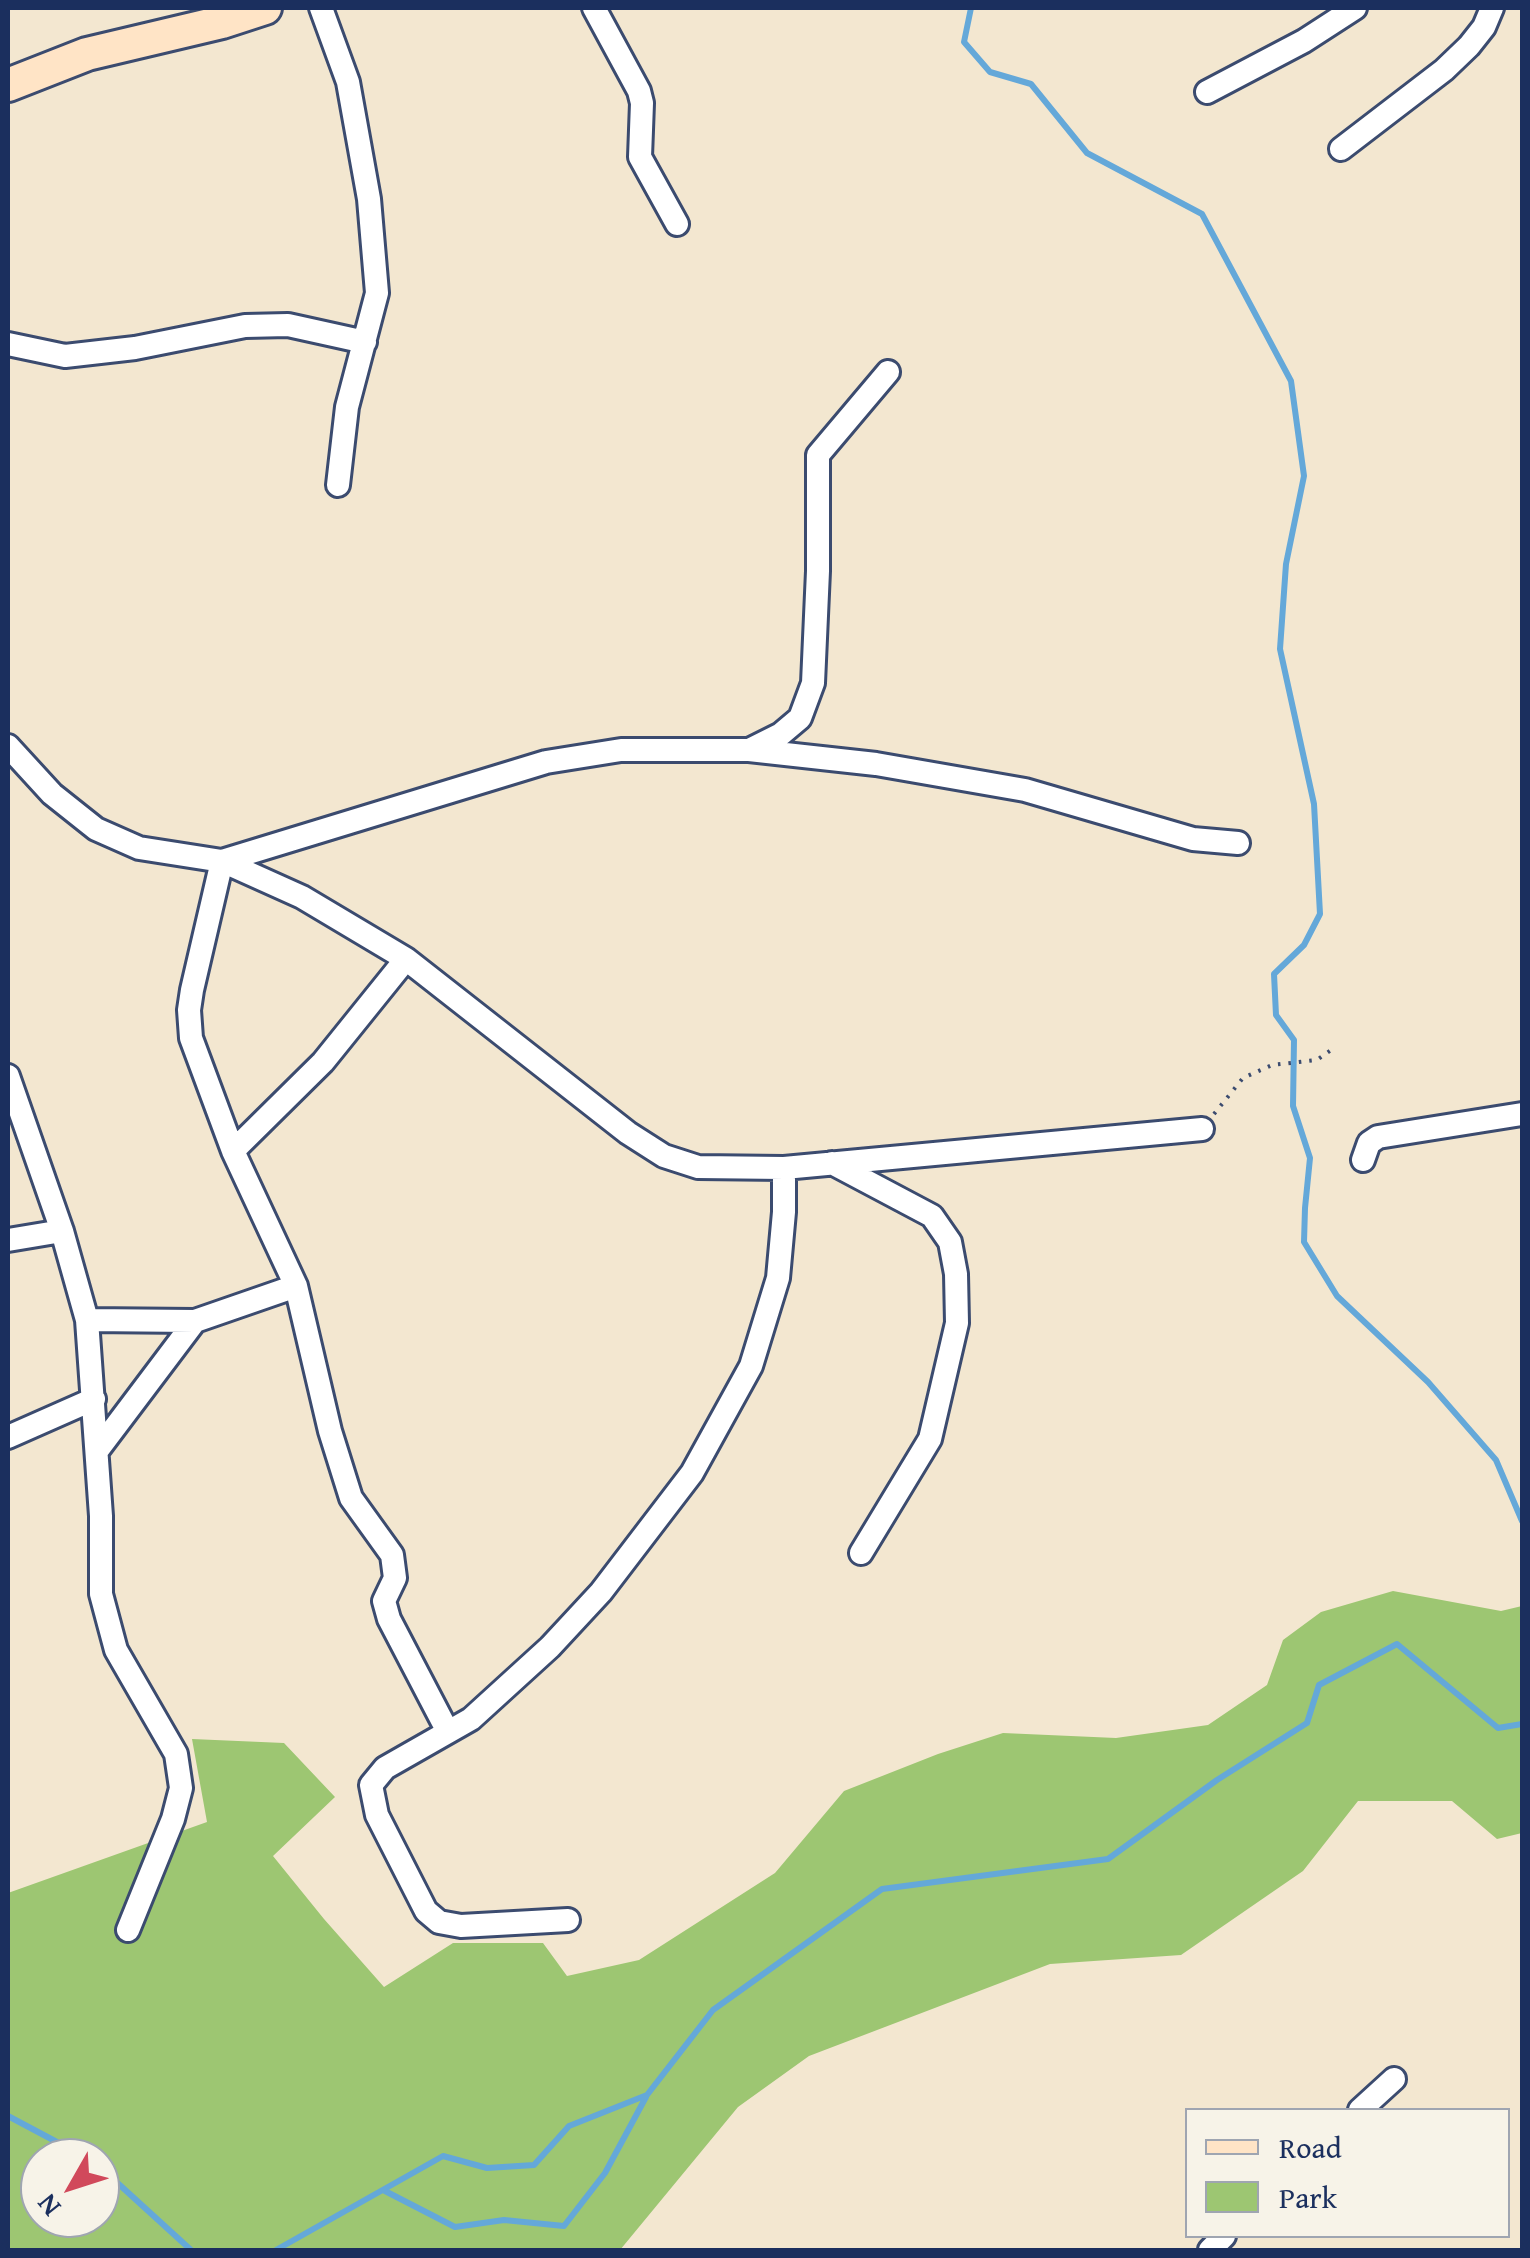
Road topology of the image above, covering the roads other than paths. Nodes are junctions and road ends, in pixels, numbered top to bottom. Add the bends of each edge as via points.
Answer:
1 (265, 8) edge
2 (321, 8) edge
3 (594, 8) edge
4 (1355, 8) edge
5 (1492, 8) edge
6 (222, 15) edge
7 (8, 84) edge
8 (1206, 92) dead end
9 (1340, 148) dead end
10 (677, 224) dead end
11 (365, 342) junction
12 (8, 344) edge
13 (888, 372) dead end
14 (338, 485) dead end
15 (8, 746) edge
16 (749, 750) junction
17 (1238, 843) dead end
18 (222, 861) junction
19 (406, 959) junction
20 (8, 1076) edge
21 (1522, 1114) edge
22 (1202, 1129) road end
23 (233, 1150) junction
24 (1363, 1160) dead end
25 (832, 1163) junction
26 (784, 1168) junction
27 (62, 1231) junction
28 (8, 1240) edge
29 (296, 1286) junction
30 (87, 1320) junction
31 (195, 1321) junction
32 (94, 1399) junction
33 (8, 1437) edge
34 (98, 1451) junction
35 (861, 1553) dead end
36 (448, 1732) junction
37 (568, 1920) dead end
38 (128, 1930) dead end
39 (1394, 2080) dead end
40 (1362, 2108) edge

1 - 6 street
2 - 11 street via 348,82 369,199 377,292
3 - 10 street via 639,91 640,157
4 - 8 street
5 - 9 street via 1484,27 1444,70
6 - 7 street
11 - 12 street via 288,325 65,356
11 - 14 street via 347,407
13 - 16 street via 818,456 813,683 800,718
15 - 18 street via 96,830 138,848
16 - 17 street via 1025,790 1192,839
16 - 18 street via 620,750 546,762
18 - 19 street via 302,897
18 - 23 street via 189,1010 191,1038
19 - 23 street via 323,1062
19 - 26 street via 664,1156 698,1167
20 - 27 street
21 - 24 street via 1378,1138
22 - 25 street
23 - 29 street
25 - 26 street
25 - 35 street via 932,1216 950,1242 956,1274 957,1323 930,1438
26 - 36 street via 778,1278 751,1366 692,1472 550,1647
27 - 28 street
27 - 30 street
29 - 31 street
29 - 36 street via 351,1498 392,1555 395,1578 384,1601 388,1619
30 - 31 street
30 - 32 street
31 - 34 street
32 - 33 street
32 - 34 street
34 - 38 street via 101,1594 116,1650 176,1754 181,1788
36 - 37 street via 384,1768 371,1784 377,1815 426,1911 461,1926
39 - 40 street

